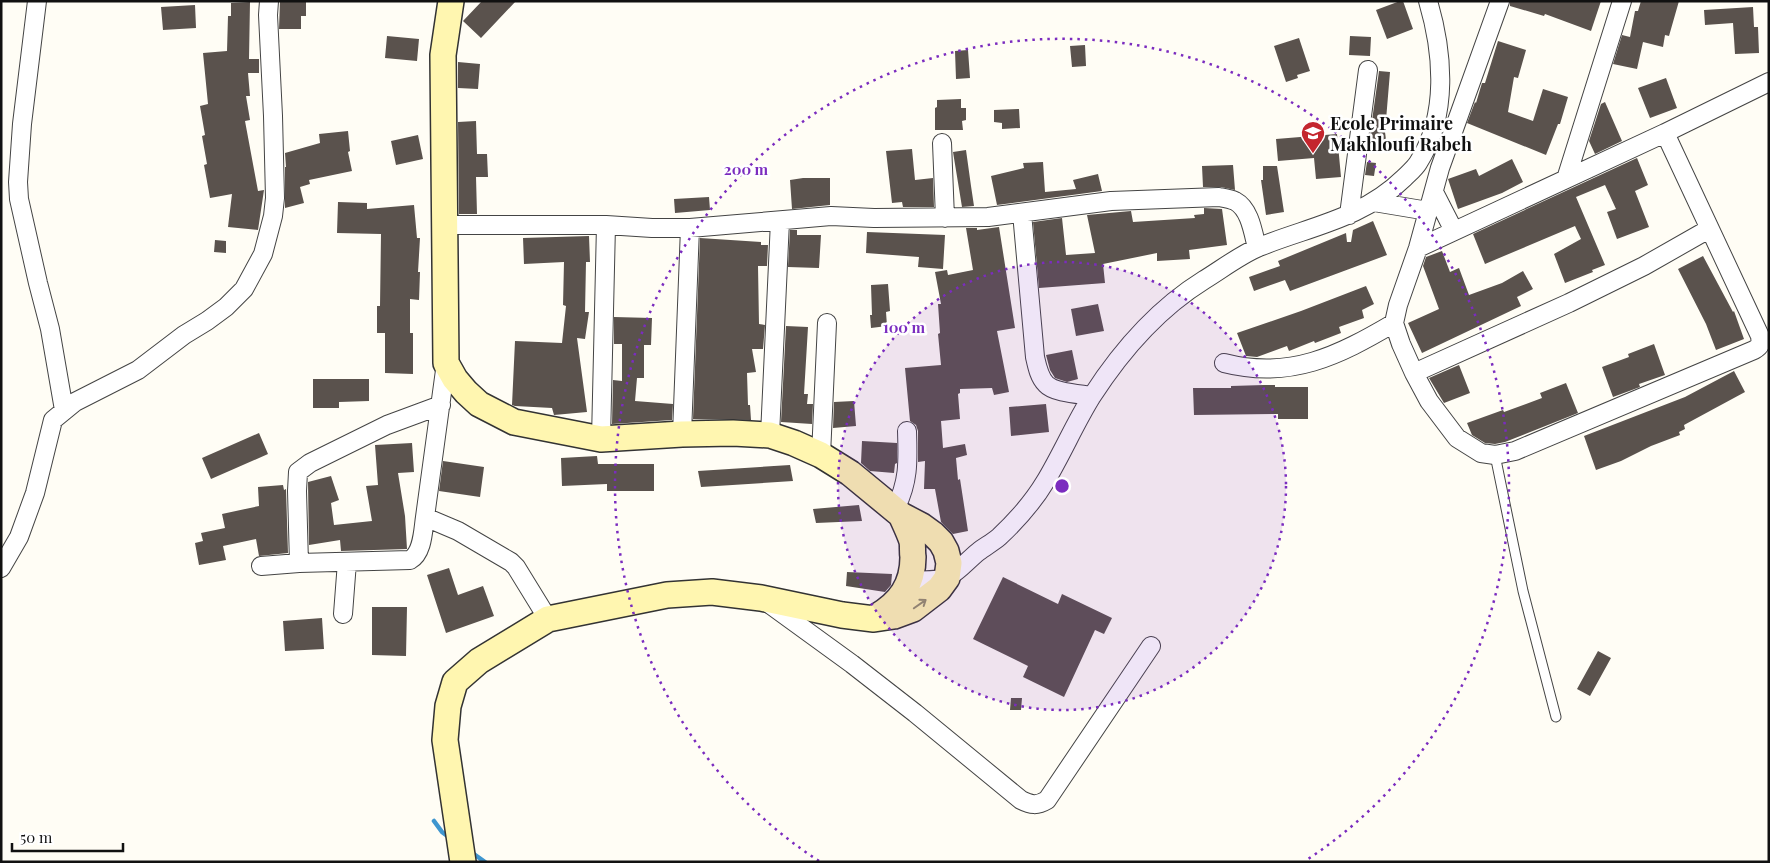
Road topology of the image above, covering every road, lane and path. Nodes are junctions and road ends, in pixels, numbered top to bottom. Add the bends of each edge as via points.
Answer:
1 (37, 1) edge
2 (269, 1) edge
3 (1428, 1) edge
4 (1500, 1) edge
5 (1622, 1) edge
6 (453, 2) edge
7 (1368, 70) dead end
8 (1769, 82) edge
9 (1665, 133) junction
10 (942, 143) dead end
11 (1418, 164) junction
12 (1440, 168) junction
13 (1566, 179) junction
14 (1434, 192) junction
15 (1374, 202) junction
16 (1428, 211) junction
17 (1022, 213) junction
18 (1350, 215) junction
19 (945, 218) junction
20 (780, 221) junction
21 (444, 225) junction
22 (606, 225) junction
23 (690, 228) junction
24 (1709, 229) junction
25 (1454, 231) junction
26 (1257, 248) junction
27 (1418, 248) junction
28 (827, 323) dead end
29 (1394, 324) junction
30 (446, 363) junction
31 (1224, 363) dead end
32 (1414, 373) junction
33 (1092, 396) junction
34 (441, 404) junction
35 (64, 410) junction
36 (907, 431) dead end
37 (682, 434) junction
38 (770, 435) junction
39 (600, 439) junction
40 (1495, 455) junction
41 (821, 456) junction
42 (898, 512) junction
43 (425, 517) junction
44 (941, 542) junction
45 (912, 543) junction
46 (979, 551) junction
47 (347, 562) junction
48 (299, 563) junction
49 (261, 566) dead end
50 (1, 568) edge
51 (947, 578) junction
52 (910, 581) junction
53 (761, 598) junction
54 (342, 614) dead end
55 (874, 619) junction
56 (548, 620) junction
57 (1150, 646) dead end
58 (1556, 717) dead end
59 (463, 862) edge

1 - 35 street via 22,124 19,199 50,329
2 - 35 street via 275,198 272,224 263,254 244,289 226,308 138,370
3 - 11 street via 1441,71 1434,128
4 - 12 street
5 - 13 street
6 - 21 main road via 443,55
7 - 18 street
8 - 9 street
9 - 13 street
9 - 24 street
10 - 19 street
11 - 12 street
11 - 15 street via 1392,190
12 - 14 street
13 - 25 street
14 - 16 street
14 - 25 street
15 - 16 street
15 - 18 street
16 - 27 street
17 - 19 street
17 - 26 street via 1111,201 1219,197 1235,201 1243,208
17 - 33 street via 1039,373 1046,385 1062,392
18 - 26 street
19 - 20 street via 831,216
20 - 23 street
20 - 38 street
21 - 22 street
21 - 30 main road
22 - 23 street
22 - 39 street
23 - 37 street
24 - 32 street via 1569,303
24 - 40 street via 1760,336 1760,347 1515,451
25 - 27 street
26 - 33 street via 1188,290 1163,311 1125,351
27 - 29 street
28 - 41 street
29 - 31 street via 1347,349 1298,367 1264,370
29 - 32 street
30 - 34 street
30 - 39 main road via 455,379 478,404 514,422
32 - 40 street via 1429,401 1457,438 1481,453
33 - 46 street via 1044,484 1013,523
34 - 43 street
34 - 48 street via 387,425 298,472
35 - 50 street via 52,420 35,493 19,537
36 - 42 street via 907,476
37 - 38 main road
37 - 39 main road
38 - 41 main road
40 - 58 lane via 1523,591
41 - 42 main road via 850,473
42 - 44 main road
42 - 45 main road
43 - 47 street via 415,558
43 - 56 street via 458,531 511,562
44 - 45 street
44 - 46 street
44 - 51 main road via 949,563
45 - 52 main road
46 - 51 street
47 - 48 street
47 - 54 street
48 - 49 street
51 - 52 street
55 -> 51 main road via 913,609 939,589
52 - 55 main road via 889,610
53 - 55 main road
53 - 56 main road via 712,592 667,595
53 - 57 street via 852,664 1021,800 1032,805 1046,800
56 - 59 main road via 479,661 455,682 448,706 445,740

